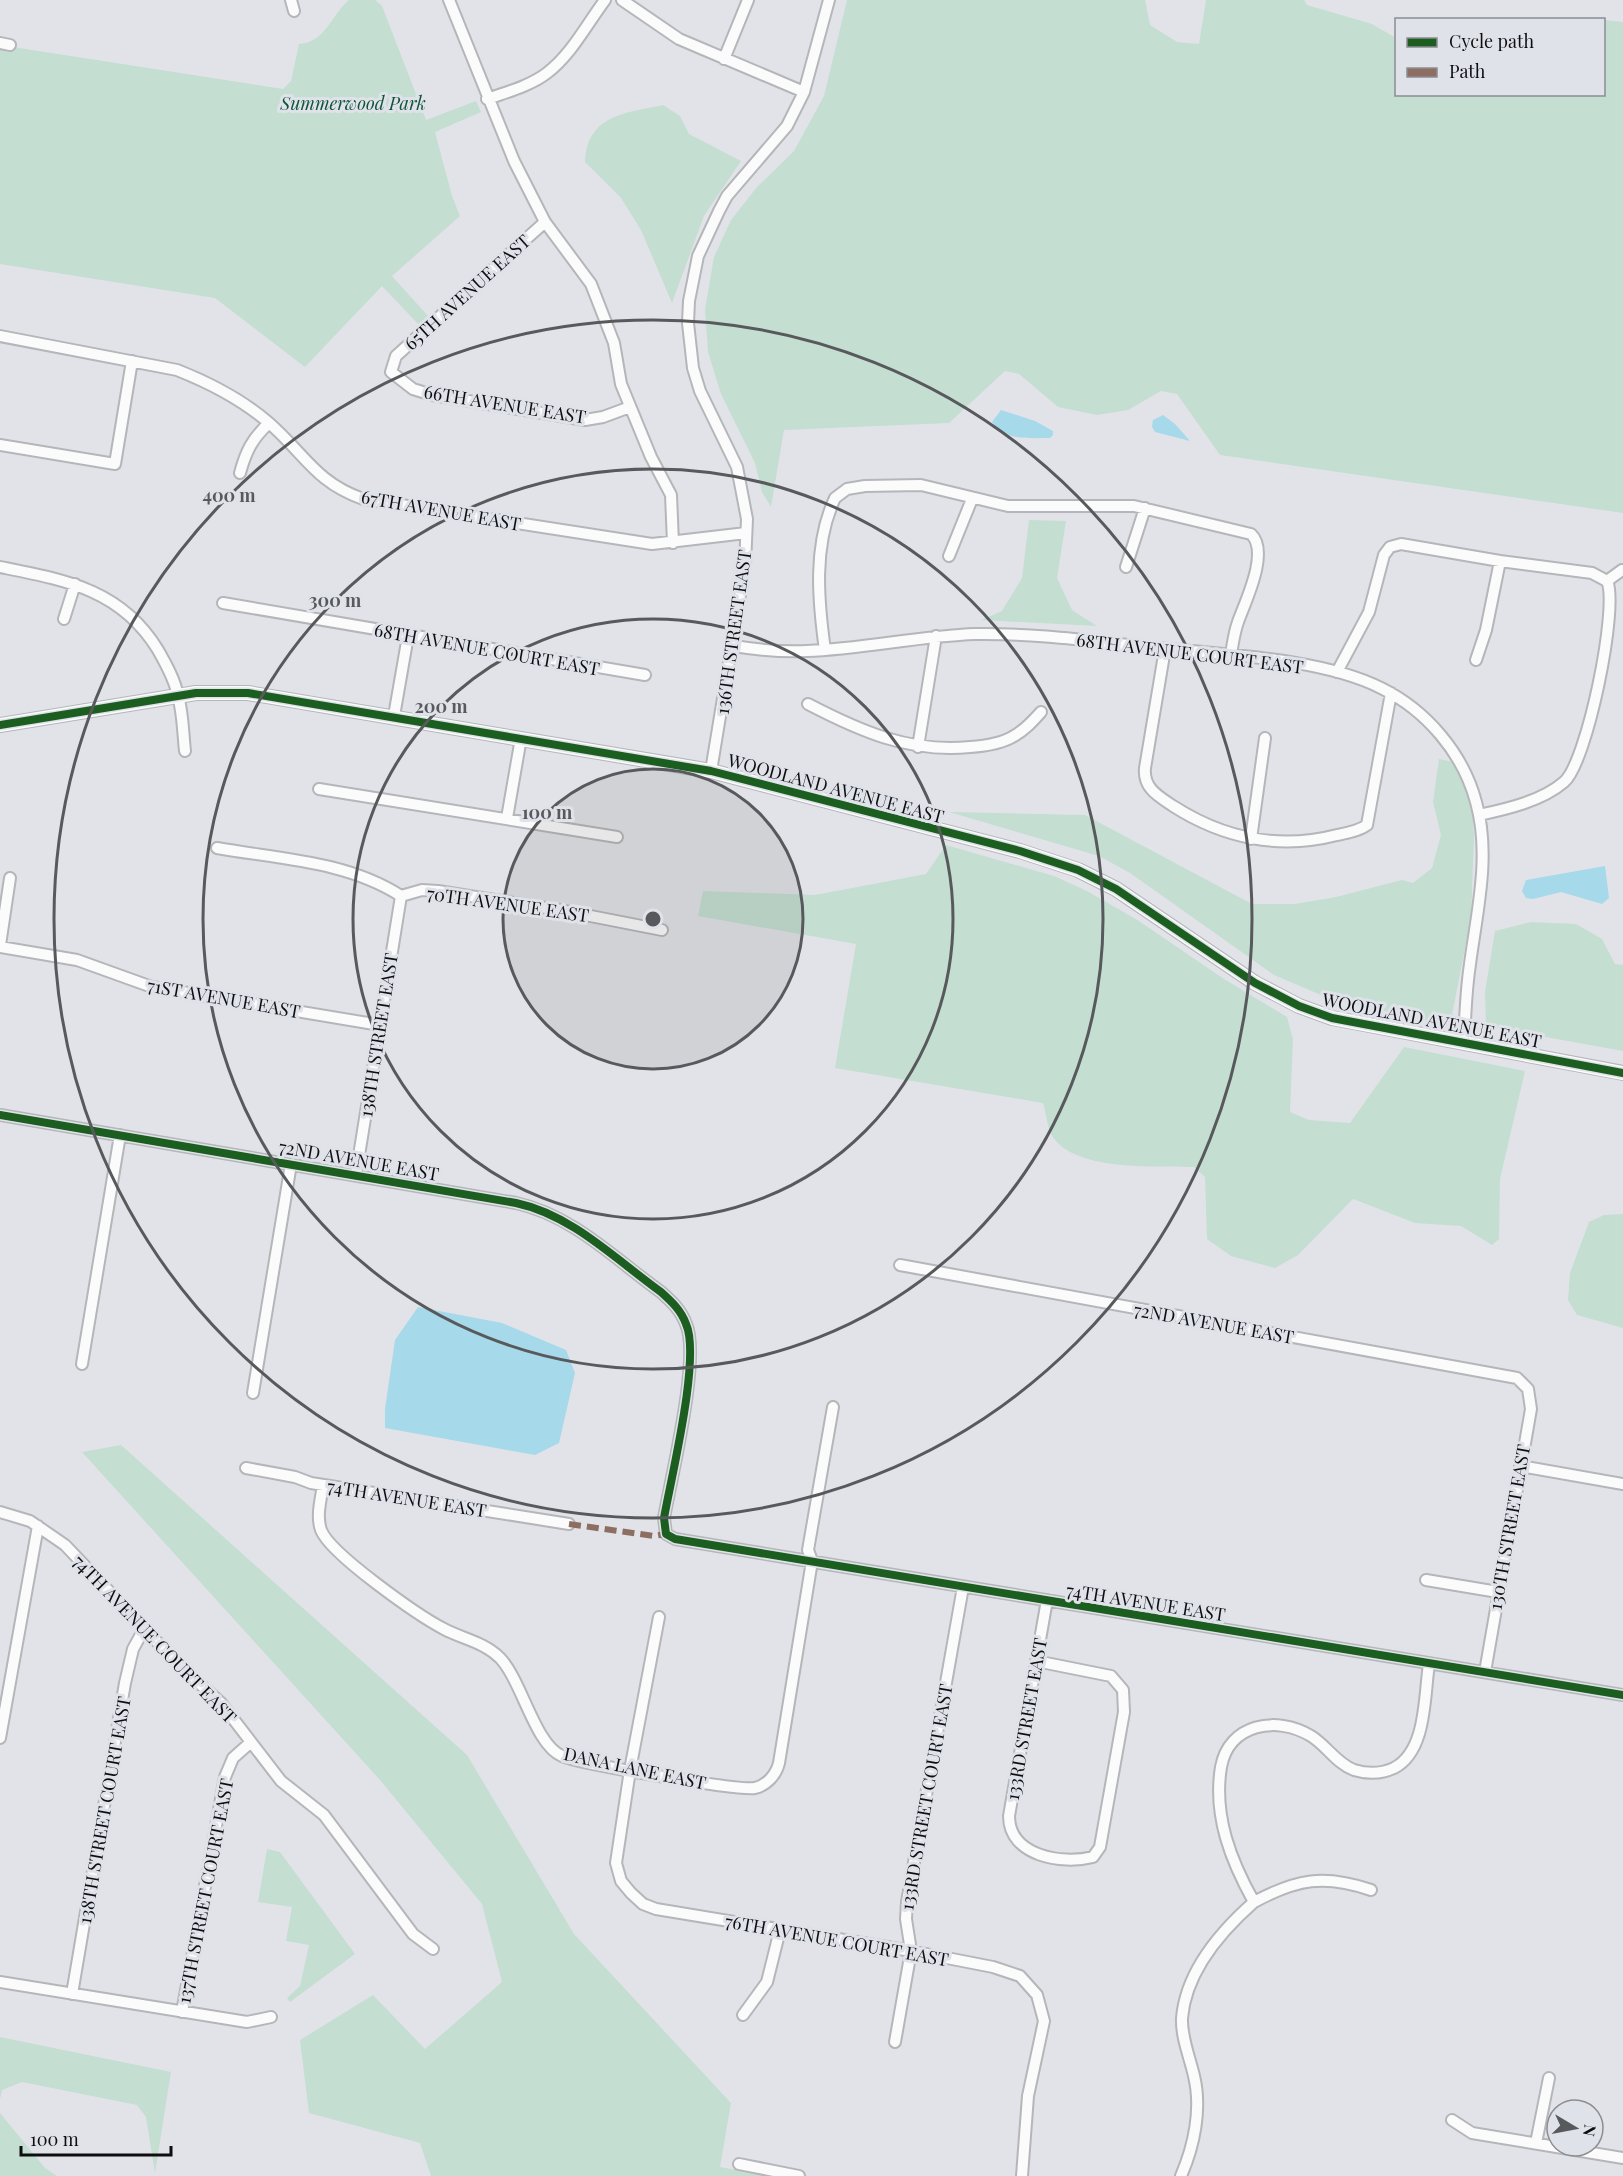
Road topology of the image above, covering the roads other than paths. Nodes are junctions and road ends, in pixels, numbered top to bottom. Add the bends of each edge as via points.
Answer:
1 (449, 0) edge
2 (605, 0) edge
3 (622, 0) edge
4 (748, 0) edge
5 (829, 0) edge
6 (724, 59) junction
7 (804, 92) junction
8 (487, 99) junction
9 (545, 222) junction
10 (0, 336) edge
11 (132, 361) junction
12 (391, 364) joint
13 (630, 407) junction
14 (269, 423) junction
15 (0, 445) edge
16 (240, 473) dead end
17 (972, 499) junction
18 (1144, 508) junction
19 (746, 533) junction
20 (673, 543) junction
21 (949, 556) dead end
22 (1500, 561) junction
23 (0, 567) edge
24 (1126, 567) dead end
25 (1622, 570) edge
26 (1607, 581) junction
27 (75, 584) junction
28 (223, 603) dead end
29 (64, 618) dead end
30 (408, 636) junction
31 (936, 636) junction
32 (734, 646) junction
33 (1165, 649) junction
34 (825, 650) junction
35 (1231, 654) junction
36 (1476, 660) dead end
37 (1337, 672) junction
38 (645, 675) dead end
39 (1391, 693) junction
40 (178, 696) junction
41 (807, 704) dead end
42 (1041, 712) dead end
43 (394, 716) junction
44 (0, 725) edge
45 (521, 738) junction
46 (1265, 738) dead end
47 (918, 747) junction
48 (185, 751) dead end
49 (711, 771) junction
50 (319, 789) dead end
51 (1479, 815) junction
52 (507, 818) junction
53 (617, 837) dead end
54 (1251, 839) junction
55 (217, 848) dead end
56 (10, 878) dead end
57 (401, 896) junction
58 (662, 930) dead end
59 (0, 946) edge
60 (380, 1025) junction
61 (1464, 1043) junction
62 (1623, 1073) edge
63 (0, 1115) edge
64 (120, 1135) junction
65 (291, 1164) junction
66 (356, 1174) junction
67 (900, 1265) dead end
68 (82, 1364) dead end
69 (1525, 1384) joint
70 (254, 1393) dead end
71 (833, 1407) dead end
72 (1520, 1466) junction
73 (246, 1467) dead end
74 (1623, 1484) edge
75 (323, 1485) junction
76 (0, 1512) edge
77 (568, 1524) dead end
78 (38, 1526) junction
79 (666, 1534) joint
80 (812, 1561) junction
81 (1426, 1581) dead end
82 (963, 1587) junction
83 (1498, 1592) junction
84 (1047, 1600) junction
85 (659, 1617) dead end
86 (144, 1629) junction
87 (1036, 1661) junction
88 (1429, 1664) junction
89 (1485, 1672) junction
90 (1623, 1695) edge
91 (0, 1738) edge
92 (250, 1742) junction
93 (630, 1770) junction
94 (1371, 1890) dead end
95 (1254, 1902) junction
96 (780, 1930) junction
97 (434, 1949) dead end
98 (910, 1952) junction
99 (0, 1982) edge
100 (72, 1994) junction
101 (182, 2012) junction
102 (743, 2015) dead end
103 (271, 2017) dead end
104 (895, 2042) dead end
105 (1549, 2078) dead end
106 (1452, 2120) dead end
107 (1536, 2143) junction
108 (1623, 2158) edge
109 (739, 2164) dead end
110 (799, 2176) edge
111 (1023, 2176) edge
112 (1181, 2176) edge

1 - 8 street
2 - 8 street via 547,73
3 - 6 street via 679,39
4 - 6 street
5 - 7 street, 136TH STREET EAST
6 - 7 street
7 - 19 street, 136TH STREET EAST via 787,126 718,211 698,256 689,301 693,368 737,467
8 - 9 street
9 - 12 street, 65TH AVENUE EAST
9 - 13 street via 591,284 614,343 621,384
10 - 11 street, 67TH AVENUE EAST
11 - 14 street, 67TH AVENUE EAST via 201,379
11 - 15 street via 115,464
12 - 13 street, 66TH AVENUE EAST via 391,372 413,389 432,395 585,420
13 - 20 street via 671,495
14 - 16 street via 253,438
14 - 20 street, 67TH AVENUE EAST via 319,476 339,490 363,499 593,537
17 - 18 street via 1026,507 1112,504
17 - 21 street
17 - 34 street via 944,489 904,484 865,486 837,495 831,507 818,582
18 - 24 street
18 - 35 street via 1243,531 1256,539 1256,571
19 - 20 street, 67TH AVENUE EAST
19 - 32 street, 136TH STREET EAST
22 - 26 street via 1592,573
22 - 36 street
22 - 37 street via 1401,544 1388,550 1369,612
23 - 27 street
25 - 26 street
26 - 51 street via 1611,607 1593,710 1578,760 1567,778 1527,801
27 - 29 street
27 - 40 street via 124,609 135,620 163,658
28 - 30 street, 68TH AVENUE COURT EAST
30 - 38 street, 68TH AVENUE COURT EAST
30 - 43 street
31 - 33 street, 68TH AVENUE COURT EAST via 1026,635
31 - 34 street, 68TH AVENUE COURT EAST
31 - 47 street
32 - 34 street, 68TH AVENUE COURT EAST via 782,652
32 - 49 street, 136TH STREET EAST
33 - 35 street, 68TH AVENUE COURT EAST
33 - 54 street via 1144,777 1148,789 1191,817
35 - 37 street, 68TH AVENUE COURT EAST
37 - 39 street, 68TH AVENUE COURT EAST
39 - 51 street, 68TH AVENUE COURT EAST via 1440,734 1466,773
39 - 54 street via 1370,817 1365,827 1293,842
40 - 43 street, WOODLAND AVENUE EAST via 248,693
40 - 44 street, WOODLAND AVENUE EAST
40 - 48 street
41 - 47 street via 875,736
42 - 47 street via 1028,727 1003,741 960,748
43 - 45 street, WOODLAND AVENUE EAST
45 - 49 street, WOODLAND AVENUE EAST
45 - 52 street
46 - 54 street
49 - 61 street, WOODLAND AVENUE EAST via 1020,851 1078,870 1135,900 1235,971 1299,1006 1345,1021
50 - 52 street
51 - 61 street, 68TH AVENUE COURT EAST via 1481,884
52 - 53 street
55 - 57 street, 70TH AVENUE EAST via 343,869
56 - 59 street
57 - 58 street, 70TH AVENUE EAST via 422,890 438,891
57 - 60 street, 138TH STREET EAST
59 - 60 street, 71ST AVENUE EAST via 77,960 152,987
60 - 66 street, 138TH STREET EAST
61 - 62 street, WOODLAND AVENUE EAST
63 - 64 street, 72ND AVENUE EAST
64 - 65 street, 72ND AVENUE EAST
64 - 68 street
65 - 66 street, 72ND AVENUE EAST
65 - 70 street
66 - 79 street, 72ND AVENUE EAST via 536,1208 567,1222 595,1242 680,1311 689,1331 691,1362 664,1518
67 - 69 street, 72ND AVENUE EAST via 1485,1371 1511,1376
69 - 72 street, 130TH STREET EAST via 1531,1408
71 - 80 street via 808,1550
72 - 74 street
72 - 83 street, 130TH STREET EAST
73 - 75 street, 74TH AVENUE EAST
75 - 77 street, 74TH AVENUE EAST
75 - 93 street, DANA LANE EAST via 319,1516 325,1537 413,1611 486,1646 498,1656 516,1679 532,1717 554,1751
76 - 78 street, 74TH AVENUE COURT EAST
78 - 86 street, 74TH AVENUE COURT EAST via 65,1545
78 - 91 street
79 - 80 street, 74TH AVENUE EAST via 675,1539
80 - 82 street, 74TH AVENUE EAST
80 - 93 street, DANA LANE EAST via 779,1763 773,1776 754,1788 734,1788
81 - 83 street
82 - 84 street, 74TH AVENUE EAST
82 - 98 street, 133RD STREET COURT EAST via 907,1902
83 - 89 street, 130TH STREET EAST
84 - 87 street, 133RD STREET EAST
84 - 88 street, 74TH AVENUE EAST
85 - 93 street
86 - 92 street, 74TH AVENUE COURT EAST via 221,1703
86 - 100 street, 138TH STREET COURT EAST via 133,1649 125,1683
87 - 87 street, 133RD STREET EAST via 1111,1676 1119,1682 1125,1698 1097,1853 1093,1857 1075,1860 1037,1854 1013,1838 1009,1816
88 - 89 street, 74TH AVENUE EAST
88 - 95 street via 1415,1747 1402,1763 1389,1770 1367,1773 1352,1769 1308,1734 1279,1726 1255,1726 1239,1734 1228,1748 1222,1765 1220,1805 1230,1851
89 - 90 street, 74TH AVENUE EAST
92 - 97 street, 74TH AVENUE COURT EAST via 281,1781 324,1815 413,1934
92 - 101 street, 137TH STREET COURT EAST via 233,1758 223,1786
93 - 96 street, 76TH AVENUE COURT EAST via 616,1863 626,1887 643,1904 656,1909
94 - 95 street via 1323,1880 1300,1881
95 - 112 street via 1210,1949 1187,1999 1182,2019 1195,2080 1196,2111 1192,2145
96 - 98 street, 76TH AVENUE COURT EAST
96 - 102 street via 767,1982
98 - 104 street, 133RD STREET COURT EAST
98 - 111 street, 76TH AVENUE COURT EAST via 1008,1970 1028,1982 1040,2003 1044,2021 1028,2096
99 - 100 street
100 - 101 street
101 - 103 street via 247,2022
105 - 107 street
106 - 107 street via 1472,2133
107 - 108 street
109 - 110 street

